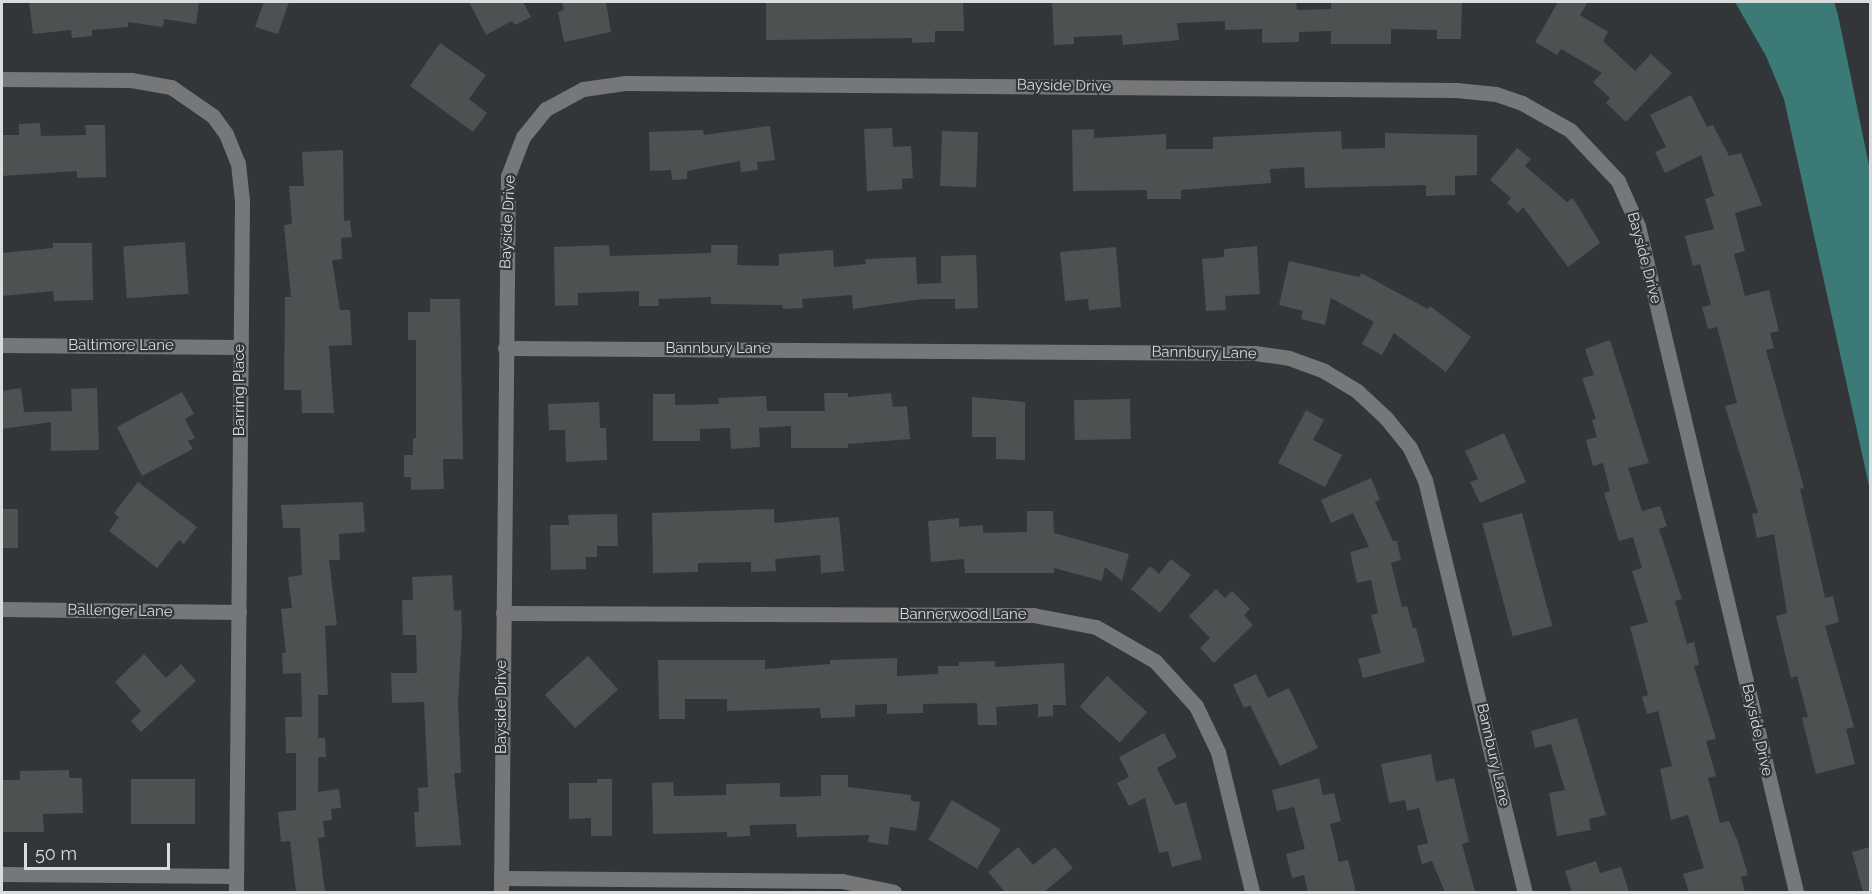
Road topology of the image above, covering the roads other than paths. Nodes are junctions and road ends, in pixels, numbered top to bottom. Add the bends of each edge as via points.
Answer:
1 (2, 80) edge
2 (2, 345) edge
3 (240, 347) junction
4 (505, 348) junction
5 (2, 609) edge
6 (239, 612) junction
7 (503, 613) junction
8 (2, 874) edge
9 (236, 876) junction
10 (501, 885) edge
11 (236, 892) edge
12 (894, 892) edge
13 (1252, 892) edge
14 (1525, 892) edge
15 (1796, 892) edge

1 - 3 street, Barring Place via 148,81 183,93 213,116 231,143 241,174
2 - 3 street, Baltimore Lane
3 - 6 street, Barring Place
4 - 7 street, Bayside Drive
4 - 14 street, Bannbury Lane via 1255,353 1289,358 1324,371 1357,391 1386,418 1410,448 1425,480
4 - 15 street, Bayside Drive via 505,204 511,164 537,118 558,101 583,89 648,83 1456,90 1496,94 1522,103 1570,130 1604,163 1618,181 1638,226
5 - 6 street, Ballenger Lane
6 - 9 street, Barring Place
7 - 10 street, Bayside Drive
7 - 13 street, Bannerwood Lane via 1033,615 1096,627 1155,661 1197,706 1218,752
8 - 9 street
9 - 11 street, Barring Place
10 - 12 street via 842,880

